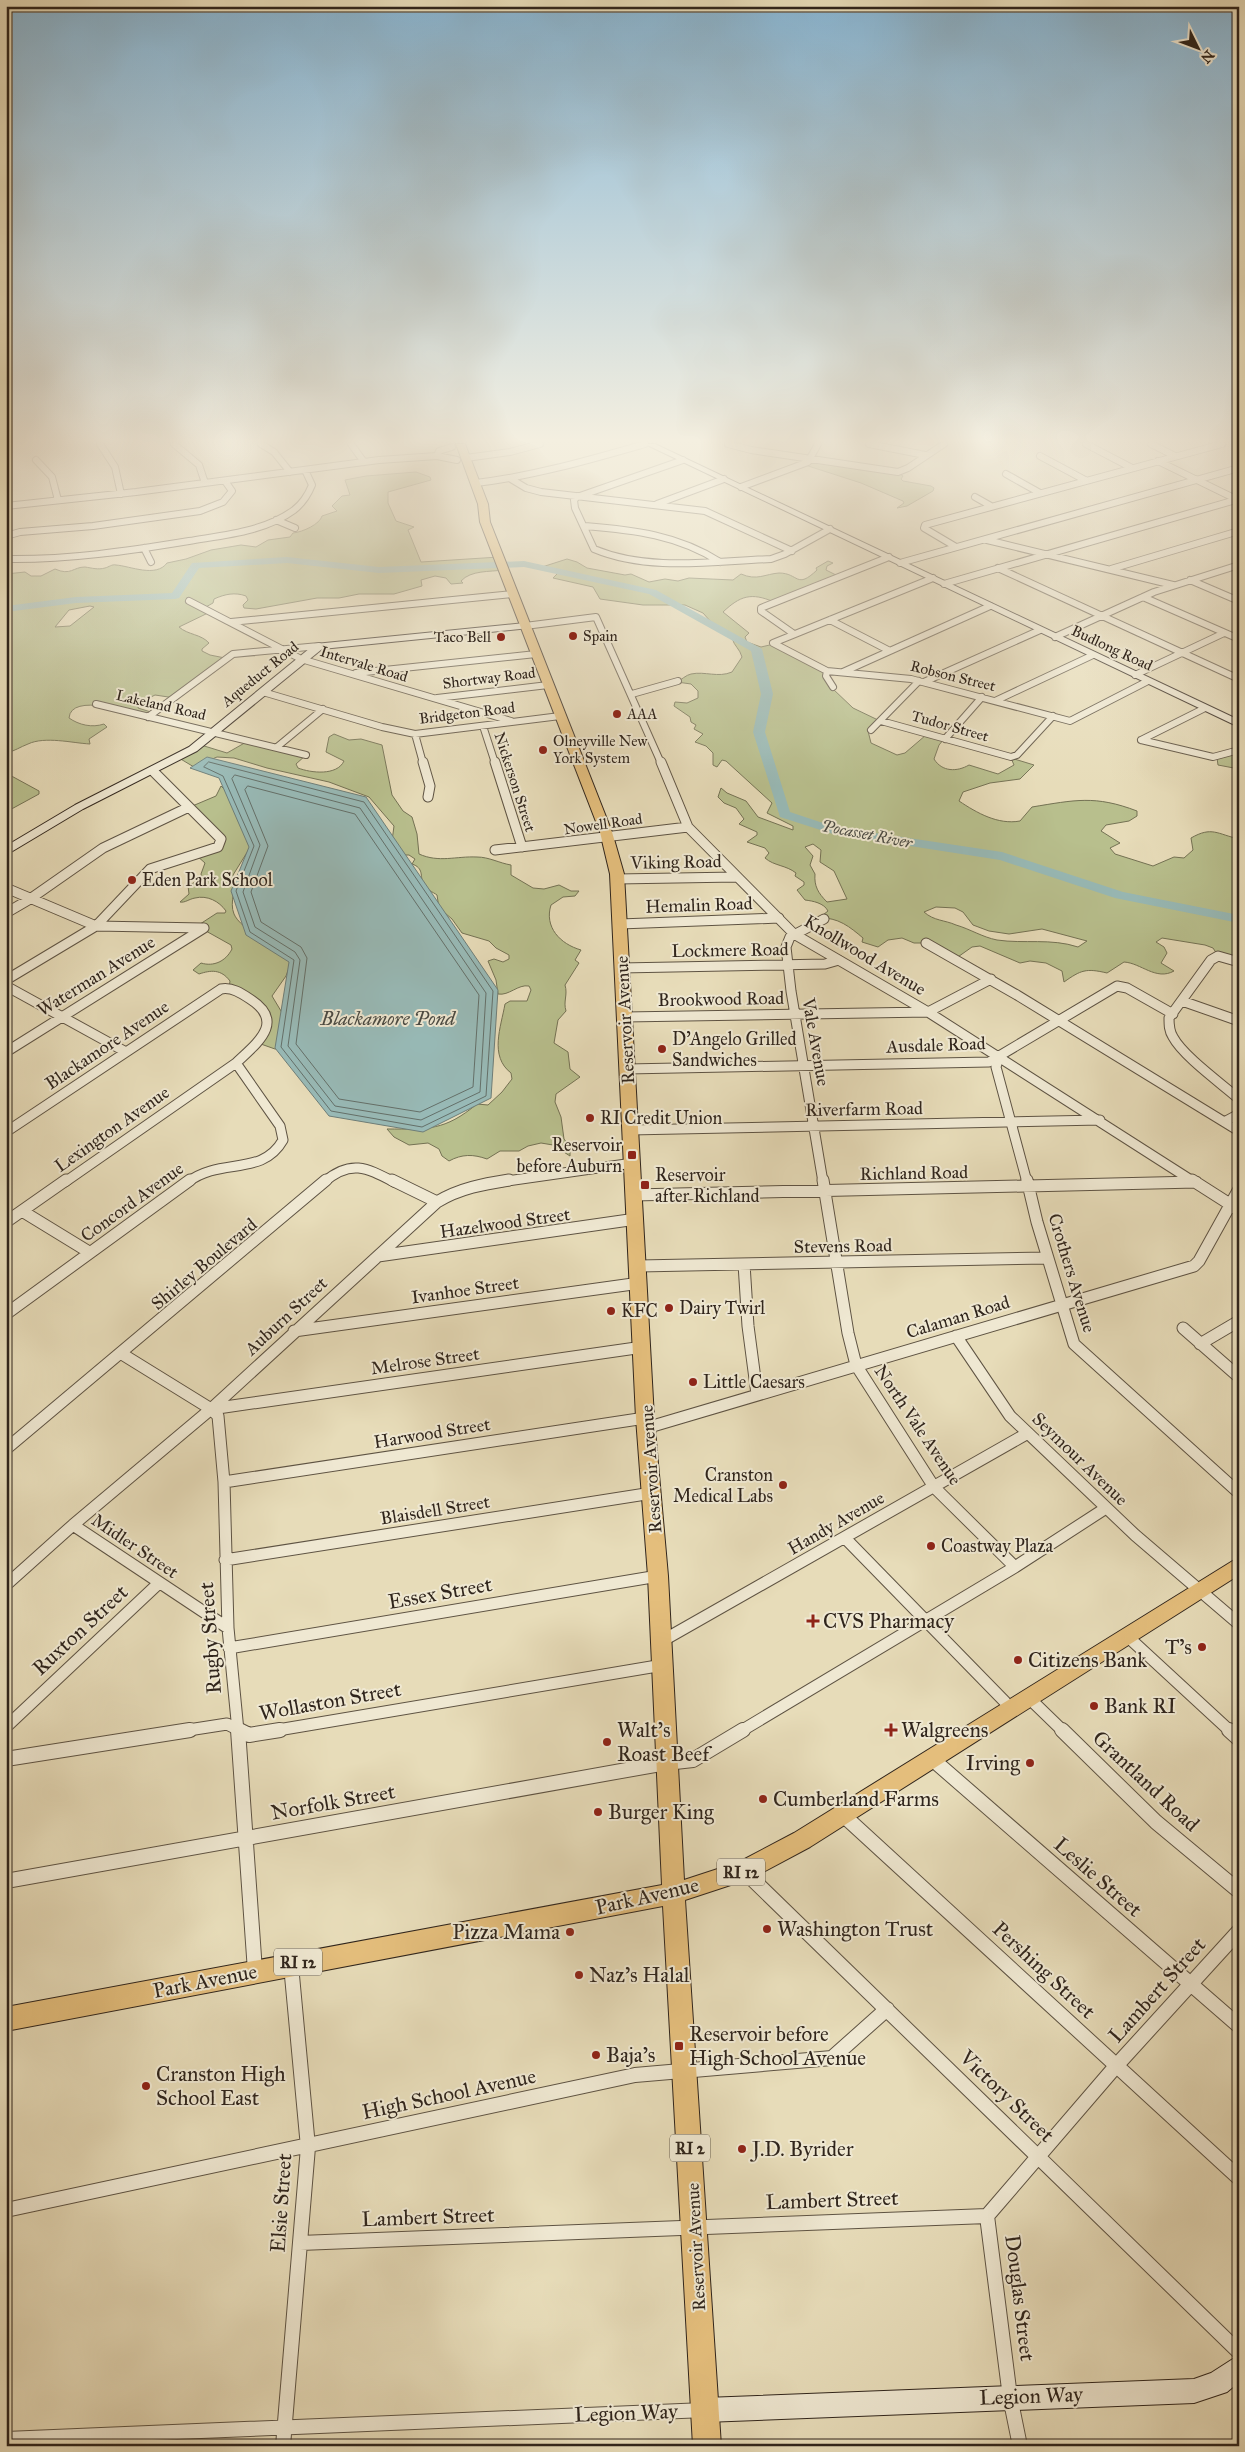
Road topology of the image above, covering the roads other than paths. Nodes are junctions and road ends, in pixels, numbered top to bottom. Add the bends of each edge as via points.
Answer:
1 (22, 558) edge
2 (149, 558) edge
3 (499, 558) edge
4 (630, 558) edge
5 (715, 558) edge
6 (773, 558) edge
7 (888, 558) edge
8 (890, 558) edge
9 (917, 558) edge
10 (1032, 558) edge
11 (1066, 558) edge
12 (1147, 558) edge
13 (6, 559) edge
14 (151, 562) dead end
15 (720, 562) junction
16 (501, 563) joint
17 (900, 563) junction
18 (1239, 565) edge
19 (998, 568) junction
20 (1110, 569) junction
21 (1222, 570) junction
22 (1239, 574) edge
23 (506, 575) joint
24 (933, 578) junction
25 (1190, 580) junction
26 (944, 584) junction
27 (1173, 585) junction
28 (513, 594) junction
29 (1143, 597) junction
30 (1239, 600) edge
31 (189, 601) dead end
32 (990, 606) junction
33 (1100, 616) junction
34 (596, 618) joint
35 (830, 620) junction
36 (231, 622) junction
37 (525, 626) junction
38 (1040, 630) junction
39 (1224, 633) junction
40 (794, 634) junction
41 (1055, 637) junction
42 (1239, 639) edge
43 (319, 646) junction
44 (283, 650) junction
45 (888, 650) junction
46 (1181, 653) junction
47 (536, 654) junction
48 (1093, 655) junction
49 (301, 659) junction
50 (827, 671) junction
51 (843, 672) junction
52 (350, 674) junction
53 (1134, 675) junction
54 (1239, 679) edge
55 (1148, 681) junction
56 (678, 682) dead end
57 (922, 682) junction
58 (548, 685) junction
59 (833, 686) dead end
60 (263, 692) junction
61 (632, 694) junction
62 (982, 697) junction
63 (433, 698) junction
64 (995, 701) junction
65 (96, 704) dead end
66 (1205, 708) junction
67 (323, 709) junction
68 (560, 716) junction
69 (1053, 716) junction
70 (148, 717) junction
71 (511, 721) junction
72 (881, 721) junction
73 (1239, 724) edge
74 (483, 726) junction
75 (871, 730) dead end
76 (213, 732) junction
77 (415, 734) junction
78 (945, 739) junction
79 (277, 747) junction
80 (1239, 750) edge
81 (306, 755) dead end
82 (153, 771) junction
83 (428, 797) dead end
84 (189, 808) junction
85 (688, 827) junction
86 (607, 838) junction
87 (522, 847) junction
88 (495, 850) dead end
89 (6, 851) edge
90 (736, 877) junction
91 (617, 879) junction
92 (6, 888) edge
93 (30, 899) junction
94 (6, 913) edge
95 (779, 918) junction
96 (824, 919) dead end
97 (620, 924) junction
98 (96, 926) junction
99 (796, 933) junction
100 (926, 943) dead end
101 (839, 960) junction
102 (1239, 962) edge
103 (788, 966) junction
104 (622, 968) junction
105 (991, 979) junction
106 (6, 980) edge
107 (6, 986) edge
108 (227, 987) joint
109 (1182, 1001) junction
110 (928, 1012) junction
111 (795, 1013) junction
112 (1173, 1014) junction
113 (63, 1016) junction
114 (625, 1017) junction
115 (1239, 1020) edge
116 (1060, 1021) junction
117 (6, 1052) edge
118 (126, 1052) junction
119 (999, 1057) junction
120 (236, 1062) junction
121 (804, 1065) junction
122 (627, 1069) junction
123 (1239, 1099) edge
124 (1239, 1114) edge
125 (1100, 1120) junction
126 (1226, 1121) junction
127 (1013, 1123) junction
128 (814, 1127) junction
129 (630, 1130) junction
130 (1239, 1131) edge
131 (6, 1132) edge
132 (633, 1163) junction
133 (1196, 1182) junction
134 (1028, 1187) junction
135 (1239, 1188) edge
136 (825, 1192) junction
137 (634, 1195) junction
138 (437, 1202) junction
139 (1234, 1207) edge
140 (22, 1211) junction
141 (636, 1219) junction
142 (6, 1222) edge
143 (89, 1252) junction
144 (378, 1256) junction
145 (1047, 1258) junction
146 (836, 1262) junction
147 (744, 1264) junction
148 (639, 1274) junction
149 (1061, 1304) junction
150 (6, 1314) edge
151 (1239, 1322) edge
152 (1182, 1328) dead end
153 (294, 1331) junction
154 (956, 1336) junction
155 (1200, 1344) junction
156 (643, 1347) junction
157 (122, 1354) junction
158 (856, 1365) junction
159 (1239, 1377) edge
160 (758, 1394) junction
161 (211, 1409) junction
162 (646, 1423) junction
163 (1028, 1434) junction
164 (6, 1449) edge
165 (224, 1482) junction
166 (934, 1487) junction
167 (652, 1493) junction
168 (1239, 1493) edge
169 (1106, 1508) junction
170 (73, 1525) junction
171 (845, 1538) junction
172 (225, 1560) junction
173 (1239, 1565) edge
174 (1015, 1567) junction
175 (658, 1576) junction
176 (160, 1583) junction
177 (6, 1585) edge
178 (1199, 1591) junction
179 (926, 1620) junction
180 (1239, 1624) edge
181 (228, 1628) junction
182 (1126, 1636) junction
183 (662, 1641) junction
184 (229, 1648) junction
185 (662, 1665) junction
186 (1028, 1697) junction
187 (1011, 1708) junction
188 (6, 1727) edge
189 (238, 1729) junction
190 (1239, 1739) edge
191 (931, 1758) junction
192 (6, 1759) edge
193 (666, 1762) junction
194 (842, 1814) junction
195 (245, 1839) junction
196 (744, 1871) junction
197 (6, 1881) edge
198 (1239, 1891) edge
199 (675, 1893) junction
200 (1239, 1931) edge
201 (291, 1964) junction
202 (255, 1971) junction
203 (1190, 1985) junction
204 (887, 2009) junction
205 (6, 2019) edge
206 (1239, 2026) edge
207 (1116, 2066) junction
208 (685, 2069) junction
209 (308, 2147) junction
210 (1037, 2156) junction
211 (1239, 2178) edge
212 (6, 2210) edge
213 (986, 2216) junction
214 (695, 2227) junction
215 (300, 2244) junction
216 (1239, 2352) edge
217 (1239, 2367) edge
218 (1010, 2397) junction
219 (705, 2410) junction
220 (285, 2427) junction
221 (6, 2439) edge
222 (283, 2446) edge
223 (707, 2446) edge
224 (1020, 2446) edge

1 - 13 street
2 - 14 street
3 - 16 main road, Reservoir Avenue / RI 2
4 - 15 street via 655,563
5 - 15 street
6 - 15 street
7 - 40 street via 761,608 767,617
8 - 17 main road, Budlong Road
9 - 17 street
10 - 19 street
11 - 20 street
12 - 20 street
16 - 23 main road, Reservoir Avenue / RI 2
17 - 24 main road, Budlong Road
18 - 21 street
19 - 26 street
19 - 33 street
20 - 27 street
21 - 22 street
21 - 25 street
23 - 28 main road, Reservoir Avenue / RI 2
24 - 26 main road, Budlong Road
24 - 35 street
25 - 27 street
25 - 30 street
26 - 32 main road, Budlong Road
27 - 29 street
28 - 36 street
28 - 37 main road, Reservoir Avenue / RI 2
29 - 33 street
29 - 39 street
31 - 36 street, Intervale Road
32 - 38 main road, Budlong Road
32 - 45 street
33 - 41 street
33 - 46 street
34 - 37 street, Aqueduct Road
34 - 61 street, Knollwood Avenue
35 - 40 street
35 - 45 street
36 - 44 street, Intervale Road
37 - 43 main road, Aqueduct Road
37 - 47 main road, Reservoir Avenue / RI 2
38 - 41 main road, Budlong Road
38 - 57 street
39 - 42 street
39 - 46 street
40 - 50 street via 773,643
41 - 48 main road, Budlong Road
43 - 44 street
43 - 49 main road, Aqueduct Road
44 - 49 street, Intervale Road
44 - 70 street via 232,654
45 - 51 street
46 - 53 street
46 - 54 street
47 - 52 street
47 - 58 main road, Reservoir Avenue / RI 2
48 - 53 main road, Budlong Road
48 - 64 street
49 - 52 street, Intervale Road
49 - 60 main road, Aqueduct Road
50 - 51 street, Robson Street
50 - 59 street via 826,676
51 - 57 street, Robson Street
52 - 63 street, Intervale Road
53 - 55 main road, Budlong Road
55 - 66 main road, Budlong Road
55 - 69 street, Robson Street via 1070,721
56 - 61 street
57 - 62 street, Robson Street
57 - 72 street
58 - 63 street, Shortway Road
58 - 68 main road, Reservoir Avenue / RI 2
60 - 67 street, Bridgeton Road
60 - 76 main road, Aqueduct Road
61 - 85 street, Knollwood Avenue
62 - 64 street, Robson Street
62 - 78 street
63 - 71 street, Intervale Road
64 - 69 street, Robson Street
65 - 70 street, Lakeland Road
66 - 73 main road, Budlong Road
66 - 80 street via 1141,740 1204,756 1219,757
67 - 77 street, Bridgeton Road
67 - 79 street
68 - 71 street, Bridgeton Road
68 - 86 main road, Reservoir Avenue / RI 2
69 - 78 street, Tudor Street via 1017,756 1011,758
70 - 76 street, Lakeland Road
71 - 74 street, Bridgeton Road
72 - 75 street
72 - 78 street, Tudor Street
74 - 77 street, Bridgeton Road
74 - 87 street, Nickerson Street
76 - 79 street, Lakeland Road
76 - 82 main road, Aqueduct Road via 193,749
77 - 83 street via 430,786
79 - 81 street, Lakeland Road
82 - 84 street
82 - 89 main road, Aqueduct Road via 80,807
84 - 93 street via 103,848
84 - 98 street via 222,840 218,847 150,870
85 - 86 street, Nowell Road
85 - 90 street, Knollwood Avenue
86 - 87 street, Nowell Road
86 - 91 main road, Reservoir Avenue / RI 2
87 - 88 street, Nowell Road
90 - 91 street, Viking Road
90 - 95 street, Knollwood Avenue
91 - 97 main road, Reservoir Avenue / RI 2
92 - 93 street
93 - 94 street
93 - 98 street
95 - 97 street, Hemalin Road
95 - 99 street, Knollwood Avenue
96 - 99 street
97 - 104 main road, Reservoir Avenue / RI 2
98 - 106 street
98 - 113 street, Waterman Avenue via 204,928
99 - 101 street, Knollwood Avenue
99 - 103 street, Vale Avenue via 790,937 786,947
100 - 105 street
101 - 103 street, Lockmere Road
101 - 110 street, Knollwood Avenue
102 - 109 street via 1218,956 1211,960
103 - 104 street, Lockmere Road
103 - 111 street, Vale Avenue
104 - 114 main road, Reservoir Avenue / RI 2
105 - 110 street, Brookwood Road
105 - 116 street
107 - 113 street
108 - 118 street, Blackamore Avenue
108 - 120 street, Lexington Avenue via 263,1006 269,1025 262,1038
109 - 112 street
109 - 115 street
110 - 111 street, Brookwood Road
110 - 119 street, Knollwood Avenue
111 - 114 street, Brookwood Road
111 - 121 street, Vale Avenue
112 - 116 street, Ausdale Road via 1121,986
112 - 123 street via 1169,1018 1169,1026 1173,1039
113 - 117 street, Waterman Avenue
113 - 118 street
114 - 122 main road, Reservoir Avenue / RI 2
116 - 119 street, Ausdale Road
116 - 126 street
118 - 131 street, Blackamore Avenue
119 - 121 street, Ausdale Road via 989,1062
119 - 125 street, Knollwood Avenue
119 - 127 street, Crothers Avenue via 996,1067
120 - 140 street, Lexington Avenue
120 - 143 street, Concord Avenue via 280,1126 283,1140 278,1150 259,1162 220,1167 197,1175
121 - 122 street, Ausdale Road
121 - 128 street, Vale Avenue
122 - 129 main road, Reservoir Avenue / RI 2
124 - 126 street
125 - 127 street, Riverfarm Road
125 - 133 street, Knollwood Avenue
126 - 130 street
127 - 128 street, Riverfarm Road
127 - 134 street, Crothers Avenue
128 - 129 street, Riverfarm Road
128 - 136 street, Vale Avenue
129 - 132 main road, Reservoir Avenue / RI 2
132 - 137 main road, Reservoir Avenue / RI 2
132 - 138 street, Auburn Street via 471,1187
133 - 134 street, Richland Road
133 - 139 street, Knollwood Avenue
134 - 136 street, Richland Road
134 - 145 street, Crothers Avenue
135 - 139 street, Calaman Road
136 - 137 street, Richland Road
136 - 146 street, Vale Avenue
137 - 141 main road, Reservoir Avenue / RI 2
138 - 144 street, Auburn Street
138 - 157 street, Shirley Boulevard via 366,1168 343,1170 331,1176
139 - 149 street, Calaman Road via 1194,1266
140 - 142 street, Lexington Avenue
140 - 143 street
141 - 144 street, Hazelwood Street
141 - 148 main road, Reservoir Avenue / RI 2
143 - 150 street, Concord Avenue
144 - 153 street, Auburn Street
145 - 146 street, Stevens Road
145 - 149 street, Crothers Avenue
146 - 147 street, Stevens Road
146 - 158 street, Vale Avenue
147 - 148 street, Stevens Road
147 - 160 street via 748,1326
148 - 153 street, Ivanhoe Street
148 - 156 main road, Reservoir Avenue / RI 2
149 - 154 street, Calaman Road
149 - 168 street, Crothers Avenue via 1074,1344
151 - 155 street
152 - 155 street
153 - 161 street, Auburn Street
154 - 158 street, Calaman Road
154 - 163 street, Seymour Avenue via 990,1389
155 - 159 street
156 - 161 street, Melrose Street
156 - 162 main road, Reservoir Avenue / RI 2
157 - 161 street
157 - 164 street, Shirley Boulevard
158 - 160 street, Calaman Road
158 - 166 street, North Vale Avenue
160 - 162 street, Calaman Road
161 - 165 street, Rugby Street via 218,1416
161 - 170 street, Auburn Street
162 - 165 street, Harwood Street
162 - 167 main road, Reservoir Avenue / RI 2
163 - 166 street, Handy Avenue
163 - 169 street, Seymour Avenue
165 - 172 street, Rugby Street
166 - 171 street, Handy Avenue
166 - 174 street, North Vale Avenue
167 - 172 street, Blaisdell Street
167 - 175 main road, Reservoir Avenue / RI 2
169 - 174 street, Norfolk Street
169 - 178 street, Seymour Avenue
170 - 176 street, Midler Street
170 - 177 street, Auburn Street
171 - 179 street
171 - 183 street, Handy Avenue
172 - 181 street, Rugby Street
173 - 178 main road, Park Avenue / RI 12
174 - 179 street, Norfolk Street
175 - 183 main road, Reservoir Avenue / RI 2
175 - 184 street, Essex Street
176 - 181 street, Midler Street
176 - 188 street, Ruxton Street
178 - 180 street, Seymour Avenue
178 - 182 main road, Park Avenue / RI 12
179 - 187 street
179 - 193 street, Norfolk Street via 693,1760
181 - 184 street, Rugby Street
182 - 186 main road, Park Avenue / RI 12
182 - 190 street
183 - 185 main road, Reservoir Avenue / RI 2
184 - 189 street, Rugby Street
185 - 189 street, Wollaston Street via 249,1735
185 - 193 main road, Reservoir Avenue / RI 2
186 - 187 main road, Park Avenue / RI 12
186 - 198 street, Grantland Road via 1156,1822
187 - 191 main road, Park Avenue / RI 12
189 - 192 street, Wollaston Street via 227,1724
189 - 195 street, Rugby Street
191 - 194 main road, Park Avenue / RI 12
191 - 203 street, Leslie Street
193 - 195 street, Norfolk Street
193 - 199 main road, Reservoir Avenue / RI 2
194 - 196 main road, Park Avenue / RI 12
194 - 207 street, Pershing Street
195 - 197 street, Norfolk Street
195 - 202 street, Rugby Street
196 - 199 main road, Park Avenue / RI 12
196 - 204 street, Victory Street
199 - 201 main road, Park Avenue / RI 12
199 - 208 main road, Reservoir Avenue / RI 2
200 - 203 street, Lambert Street
201 - 202 main road, Park Avenue / RI 12
201 - 209 street, Elsie Street
202 - 205 main road, Park Avenue / RI 12
203 - 206 street, Leslie Street
203 - 207 street, Lambert Street
204 - 208 street, High School Avenue via 832,2058
204 - 210 street, Victory Street
207 - 210 street, Lambert Street
207 - 211 street, Pershing Street
208 - 209 street, High School Avenue via 635,2076
208 - 214 main road, Reservoir Avenue / RI 2
209 - 212 street, High School Avenue
209 - 215 street, Elsie Street
210 - 213 street, Lambert Street
210 - 216 street, Victory Street
213 - 214 street, Lambert Street
213 - 218 street, Douglas Street
214 - 215 street, Lambert Street
214 - 219 main road, Reservoir Avenue / RI 2
215 - 220 street, Elsie Street
217 - 218 main road, Legion Way via 1218,2383 1194,2391
218 - 219 main road, Legion Way
218 - 224 street, Douglas Street
219 - 220 street, Legion Way
219 - 223 main road, Reservoir Avenue / RI 2
220 - 221 street, Legion Way
220 - 222 street, Elsie Street

